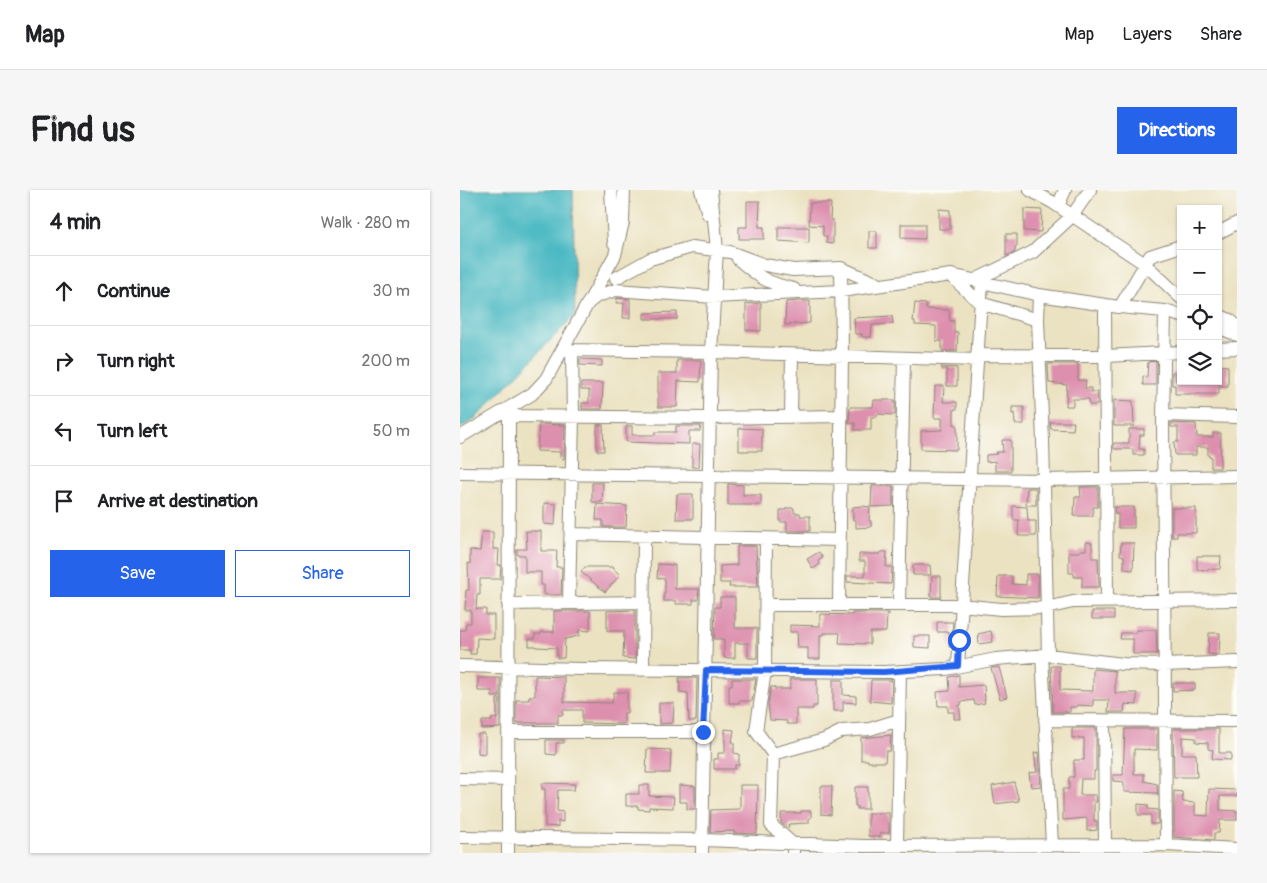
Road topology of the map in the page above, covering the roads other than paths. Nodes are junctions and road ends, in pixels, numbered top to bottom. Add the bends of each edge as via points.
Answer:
1 (611, 190) edge
2 (624, 190) edge
3 (701, 190) edge
4 (711, 190) edge
5 (1030, 190) edge
6 (1065, 190) edge
7 (1090, 190) edge
8 (1058, 206) junction
9 (1072, 216) junction
10 (1237, 223) edge
11 (1222, 231) edge
12 (715, 234) junction
13 (1177, 247) edge
14 (716, 250) junction
15 (730, 252) junction
16 (615, 255) junction
17 (1145, 264) junction
18 (841, 268) junction
19 (951, 275) junction
20 (979, 281) junction
21 (616, 284) junction
22 (881, 285) junction
23 (841, 290) junction
24 (811, 292) junction
25 (1039, 295) junction
26 (1178, 295) edge
27 (714, 297) junction
28 (588, 303) junction
29 (980, 303) junction
30 (1105, 305) junction
31 (1120, 307) junction
32 (1165, 311) junction
33 (1177, 315) edge
34 (1222, 317) edge
35 (1038, 320) junction
36 (1237, 326) edge
37 (1222, 328) edge
38 (1237, 334) edge
39 (1237, 348) edge
40 (1222, 349) edge
41 (567, 350) junction
42 (712, 352) junction
43 (1177, 352) edge
44 (1164, 353) junction
45 (792, 355) junction
46 (842, 356) junction
47 (1040, 356) junction
48 (1106, 356) junction
49 (904, 358) junction
50 (977, 358) junction
51 (509, 412) junction
52 (1163, 415) junction
53 (573, 416) junction
54 (791, 416) junction
55 (841, 416) junction
56 (1237, 417) edge
57 (710, 418) junction
58 (460, 437) edge
59 (460, 473) edge
60 (508, 474) junction
61 (572, 475) junction
62 (709, 476) junction
63 (1237, 476) edge
64 (1164, 477) junction
65 (841, 478) junction
66 (903, 478) junction
67 (1106, 478) junction
68 (970, 479) junction
69 (1044, 480) junction
70 (571, 534) junction
71 (644, 536) junction
72 (708, 538) junction
73 (766, 539) junction
74 (840, 540) junction
75 (1237, 600) edge
76 (1164, 601) junction
77 (643, 602) junction
78 (1107, 602) junction
79 (569, 603) junction
80 (508, 604) junction
81 (766, 605) junction
82 (839, 605) junction
83 (899, 605) junction
84 (962, 606) junction
85 (1046, 608) junction
86 (1045, 655) junction
87 (1237, 662) edge
88 (1165, 665) junction
89 (460, 666) edge
90 (958, 666) junction
91 (507, 667) junction
92 (643, 670) junction
93 (706, 670) junction
94 (765, 671) junction
95 (900, 672) junction
96 (899, 720) junction
97 (1045, 720) junction
98 (1104, 720) junction
99 (1165, 721) junction
100 (1237, 721) edge
101 (508, 732) junction
102 (703, 732) junction
103 (774, 754) junction
104 (460, 779) edge
105 (508, 780) junction
106 (460, 837) edge
107 (508, 837) junction
108 (703, 840) junction
109 (1052, 845) junction
110 (1105, 845) junction
111 (1166, 845) junction
112 (897, 846) junction
113 (793, 848) edge
114 (838, 849) edge
115 (1237, 849) edge
116 (508, 853) edge
117 (702, 853) edge

1 - 16 street
2 - 16 street via 623,222
3 - 12 street
4 - 12 street
5 - 8 street
6 - 8 street
7 - 9 street
8 - 9 street
9 - 17 street
9 - 20 street via 1033,252
10 - 11 street
12 - 14 street
12 - 15 street
13 - 17 street via 1150,256
14 - 15 street
14 - 21 street via 692,247 650,259
14 - 27 street
15 - 18 street via 765,265 794,270
15 - 24 street via 772,284
16 - 21 street
16 - 28 street
17 - 26 street
17 - 31 street
18 - 22 street
18 - 23 street
19 - 20 street
19 - 22 street
19 - 29 street
20 - 25 street
20 - 29 street
21 - 27 street
21 - 28 street
22 - 23 street
23 - 24 street
23 - 46 street
24 - 27 street
25 - 30 street
25 - 35 street
27 - 42 street
28 - 41 street
29 - 35 street
29 - 50 street
30 - 31 street
30 - 48 street
31 - 32 street
32 - 33 street
32 - 44 street
34 - 36 street
35 - 47 street
37 - 38 street
39 - 40 street
41 - 42 street
41 - 51 street via 532,394
41 - 53 street
42 - 45 street
42 - 57 street
43 - 44 street
44 - 48 street
44 - 52 street
45 - 46 street
45 - 54 street
46 - 49 street
46 - 55 street
47 - 48 street
47 - 50 street
47 - 69 street
48 - 67 street
49 - 50 street
49 - 66 street
50 - 68 street
51 - 53 street
51 - 58 street
51 - 60 street
52 - 56 street
52 - 64 street
53 - 57 street
53 - 61 street
54 - 55 street
54 - 57 street
55 - 65 street
57 - 62 street
59 - 60 street
60 - 61 street
60 - 80 street
61 - 62 street
61 - 70 street
62 - 65 street
62 - 72 street
63 - 64 street
64 - 67 street
64 - 76 street
65 - 66 street
65 - 74 street
66 - 68 street
66 - 83 street
67 - 69 street
67 - 78 street
68 - 69 street
68 - 84 street
69 - 85 street
70 - 71 street
70 - 79 street
71 - 72 street
71 - 77 street
72 - 73 street
72 - 93 street
73 - 74 street
73 - 81 street
74 - 82 street
75 - 76 street
76 - 78 street
76 - 88 street
77 - 79 street
77 - 92 street
78 - 85 street via 1073,602
79 - 80 street
80 - 91 street
81 - 82 street
81 - 94 street
82 - 83 street
83 - 84 street
84 - 85 street
84 - 90 street
85 - 86 street
86 - 88 street
86 - 90 street
86 - 97 street
87 - 88 street
88 - 99 street
89 - 91 street
90 - 95 street
91 - 92 street
91 - 101 street
92 - 93 street
93 - 94 street
93 - 102 street
94 - 95 street
94 - 103 street via 756,731
95 - 96 street
96 - 103 street via 870,729 842,731 824,740
96 - 112 street
97 - 98 street
97 - 109 street
98 - 99 street
98 - 110 street
99 - 100 street
99 - 111 street
101 - 102 street
101 - 105 street
102 - 108 street
103 - 113 street via 771,825
104 - 105 street
105 - 107 street
106 - 107 street
107 - 108 street
107 - 116 street
108 - 113 street
108 - 117 street
109 - 110 street
109 - 112 street
110 - 111 street
111 - 115 street
112 - 114 street
113 - 114 street

